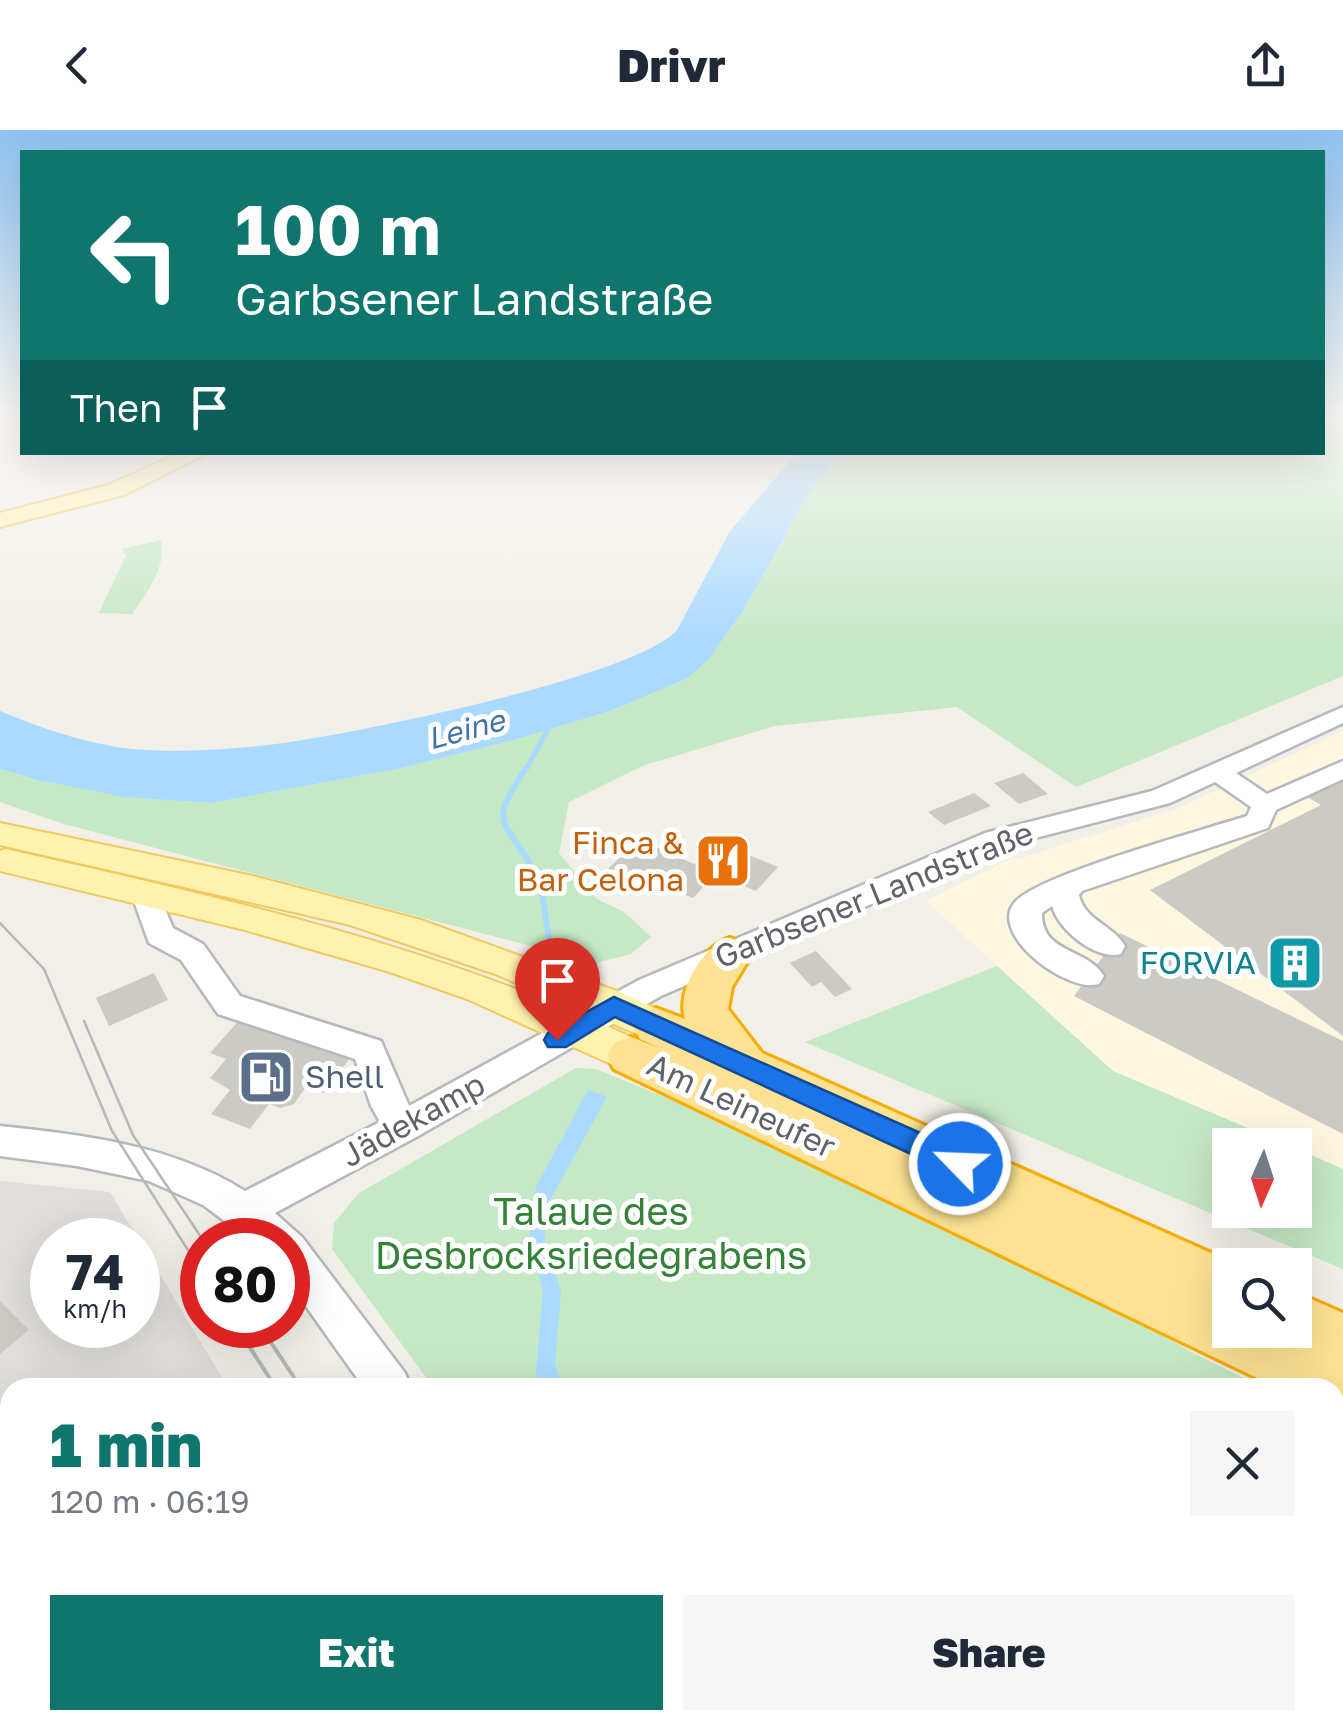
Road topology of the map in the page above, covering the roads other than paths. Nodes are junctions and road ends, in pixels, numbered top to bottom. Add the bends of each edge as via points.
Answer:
1 (102, 494) edge
2 (0, 520) edge
3 (1343, 714) edge
4 (1343, 769) edge
5 (1216, 771) junction
6 (1266, 805) junction
7 (0, 834) edge
8 (0, 860) edge
9 (1071, 885) junction
10 (145, 893) junction
11 (1110, 946) dead end
12 (730, 954) junction
13 (1088, 976) dead end
14 (578, 1028) junction
15 (634, 1029) junction
16 (752, 1070) junction
17 (405, 1126) junction
18 (0, 1141) edge
19 (246, 1209) junction
20 (255, 1218) edge
21 (310, 1280) edge
22 (1212, 1281) edge
23 (1312, 1328) edge
24 (1343, 1343) edge
25 (383, 1378) edge
26 (1323, 1378) edge

1 - 2 main road
3 - 5 street, Garbsener Landstraße
4 - 6 street
5 - 6 street
5 - 12 street, Garbsener Landstraße via 1160,797 995,839
6 - 9 street via 1258,822
7 - 15 main road, Am Leineufer via 257,888 386,923 555,980
8 - 10 main road, Am Leineufer
9 - 11 street via 1064,894 1069,916
9 - 13 street via 1036,900 1024,922 1042,949
10 - 14 main road, Am Leineufer via 369,951
10 - 17 street via 160,934 192,952 229,1005 369,1050 388,1106
12 - 15 street, Garbsener Landstraße
12 - 16 highway via 708,984 703,1009 707,1023
14 - 15 main road, Am Leineufer
14 - 17 street, Jädekamp
15 - 16 highway, Am Leineufer
15 - 26 highway, Am Leineufer
16 - 22 highway, Am Leineufer
17 - 19 street, Jädekamp
18 - 19 street via 130,1159 196,1182
19 - 20 street
21 - 25 street
23 - 24 highway

